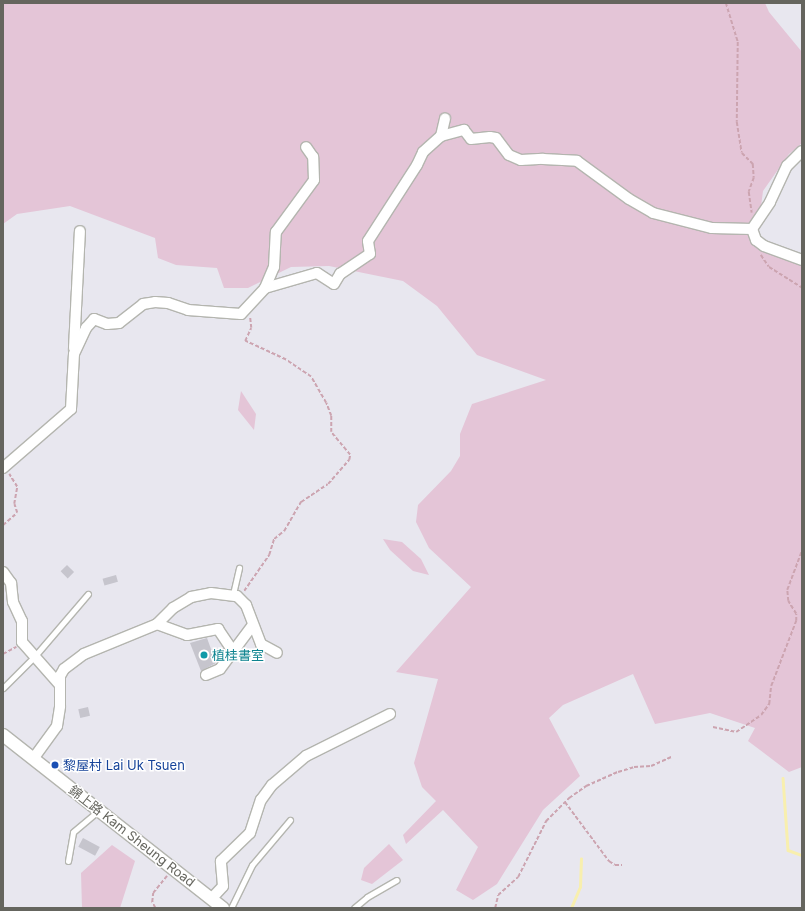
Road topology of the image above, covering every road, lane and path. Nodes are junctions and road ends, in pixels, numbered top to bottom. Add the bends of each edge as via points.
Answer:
1 (726, 3) edge
2 (445, 118) dead end
3 (442, 136) junction
4 (306, 147) dead end
5 (802, 151) edge
6 (752, 229) junction
7 (80, 231) dead end
8 (756, 240) junction
9 (802, 260) edge
10 (265, 288) junction
11 (802, 288) edge
12 (245, 309) junction
13 (74, 354) junction
14 (3, 468) edge
15 (3, 525) edge
16 (802, 550) edge
17 (239, 568) dead end
18 (3, 572) edge
19 (234, 593) junction
20 (88, 594) dead end
21 (157, 624) junction
22 (252, 626) junction
23 (21, 640) junction
24 (233, 651) junction
25 (277, 653) dead end
26 (3, 654) edge
27 (34, 657) junction
28 (206, 675) dead end
29 (59, 684) junction
30 (3, 688) edge
31 (390, 714) dead end
32 (713, 727) dead end
33 (3, 735) edge
34 (671, 757) dead end
35 (33, 759) junction
36 (565, 802) junction
37 (100, 810) junction
38 (290, 820) dead end
39 (68, 862) dead end
40 (622, 865) dead end
41 (174, 868) junction
42 (396, 880) dead end
43 (212, 898) junction
44 (156, 908) edge
45 (224, 908) edge
46 (231, 908) edge
47 (354, 908) edge
48 (495, 908) edge

1 - 6 path via 738,42 738,138 742,153 753,164 754,178 749,192
2 - 3 street
3 - 6 street via 464,130 471,139 496,138 509,155 521,160 577,161 629,200 653,213 712,228
3 - 10 street via 422,152 417,165 368,241 370,254 340,274 334,284 317,273
4 - 10 street via 313,158 314,180 276,232 274,267
5 - 6 street via 787,166 773,196
6 - 8 street
7 - 13 street
8 - 9 street
8 - 11 path via 766,265
10 - 12 street
12 - 13 street via 241,314 232,314 188,310 168,303 143,304 119,323 108,324 94,319 86,328
12 - 19 path via 249,313 251,328 244,340 286,360 311,377 331,416 331,432 350,457 328,484 301,502 284,531 274,539 269,555 247,589
13 - 14 street via 71,409
14 - 15 path via 17,487 14,504 17,512
16 - 32 path via 786,590 788,601 796,614 796,621 771,686 766,710 736,732
17 - 19 lane
18 - 23 street via 10,583 13,602 22,621
19 - 21 street via 211,593 191,597 173,608
19 - 22 street via 246,605
20 - 27 lane
21 - 24 street via 187,635 218,629
21 - 29 street via 76,659 61,672
22 - 24 street
22 - 25 street via 261,644
23 - 26 path via 17,646
23 - 27 street
24 - 28 street via 220,669
27 - 29 street
27 - 30 lane
29 - 35 street via 60,706 57,726
31 - 43 street via 306,756 272,785 261,800 250,832 221,861 223,886
33 - 35 main road, 錦上路 Kam Sheung Road
34 - 36 path via 651,766 634,767 618,772 586,786
35 - 37 main road, 錦上路 Kam Sheung Road
36 - 40 path via 609,860 615,865
36 - 48 path via 546,821 518,877 498,895
37 - 39 lane via 73,832
37 - 41 main road, 錦上路 Kam Sheung Road
38 - 46 lane via 252,865
41 - 43 main road, 錦上路 Kam Sheung Road
41 - 44 path via 153,893 152,902
42 - 47 lane
43 - 45 main road, 錦上路 Kam Sheung Road

